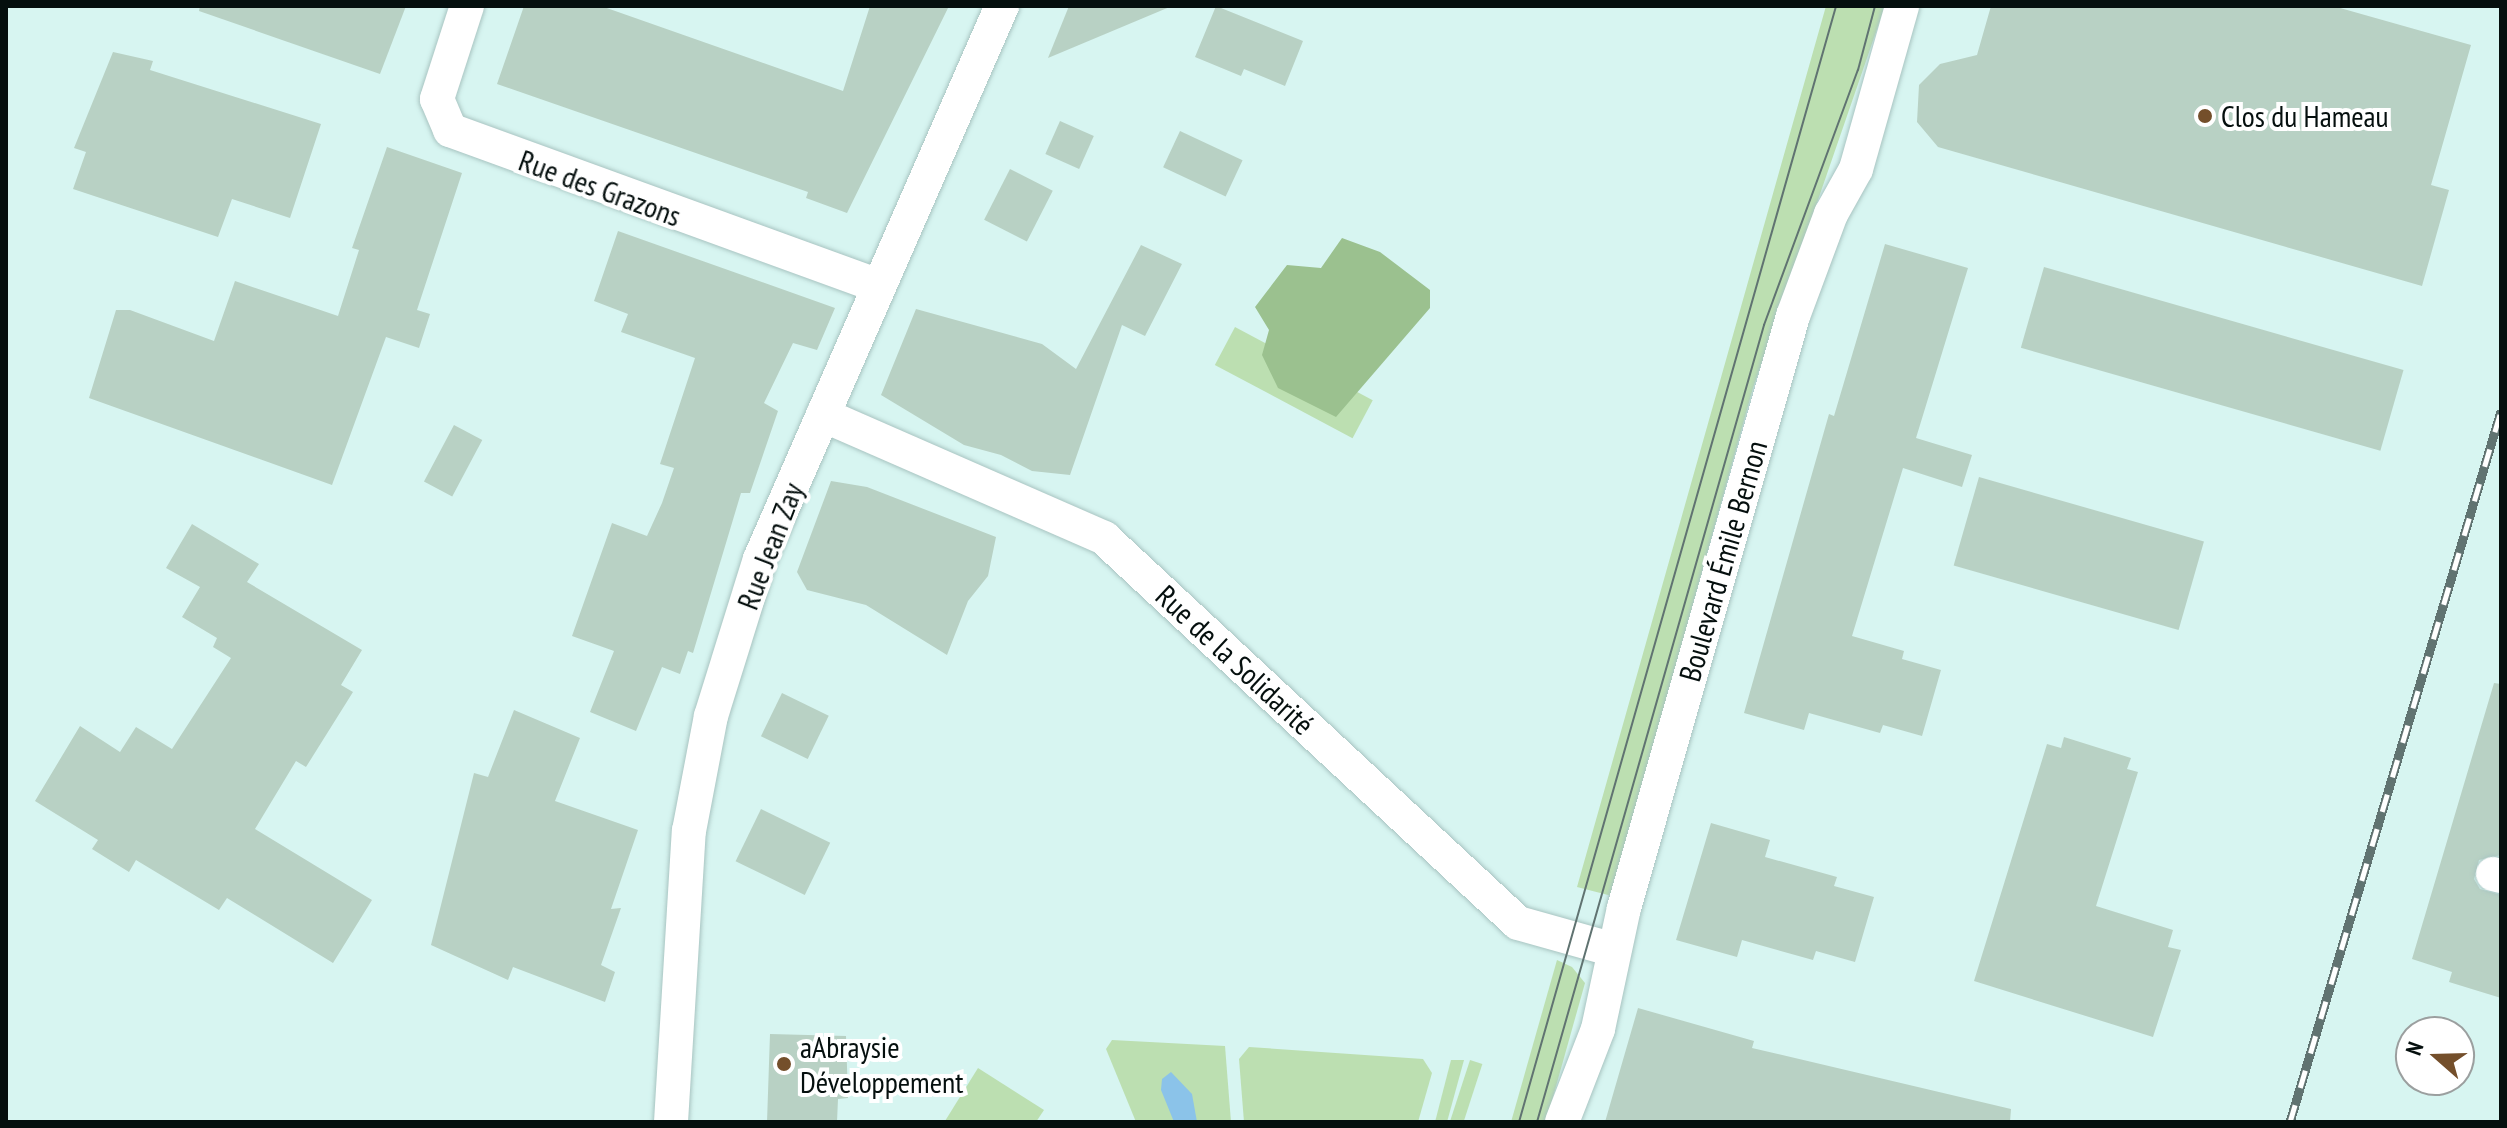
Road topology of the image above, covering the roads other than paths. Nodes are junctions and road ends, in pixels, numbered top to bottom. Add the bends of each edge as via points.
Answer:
1 (467, 6) edge
2 (1002, 6) edge
3 (1902, 6) edge
4 (878, 286) junction
5 (823, 415) junction
6 (1614, 950) junction
7 (671, 1122) edge
8 (1562, 1122) edge

1 - 4 street, Rue des Grazons via 437,99 450,130
2 - 4 street, Rue Jean Zay
3 - 6 street, Boulevard Émile Bernon via 1856,169 1831,214 1793,316
4 - 5 street, Rue Jean Zay
5 - 6 street, Rue de la Solidarité via 1104,538 1518,923
5 - 7 street, Rue Jean Zay via 760,559 711,716 689,831
6 - 8 street, Boulevard Émile Bernon via 1598,1029

